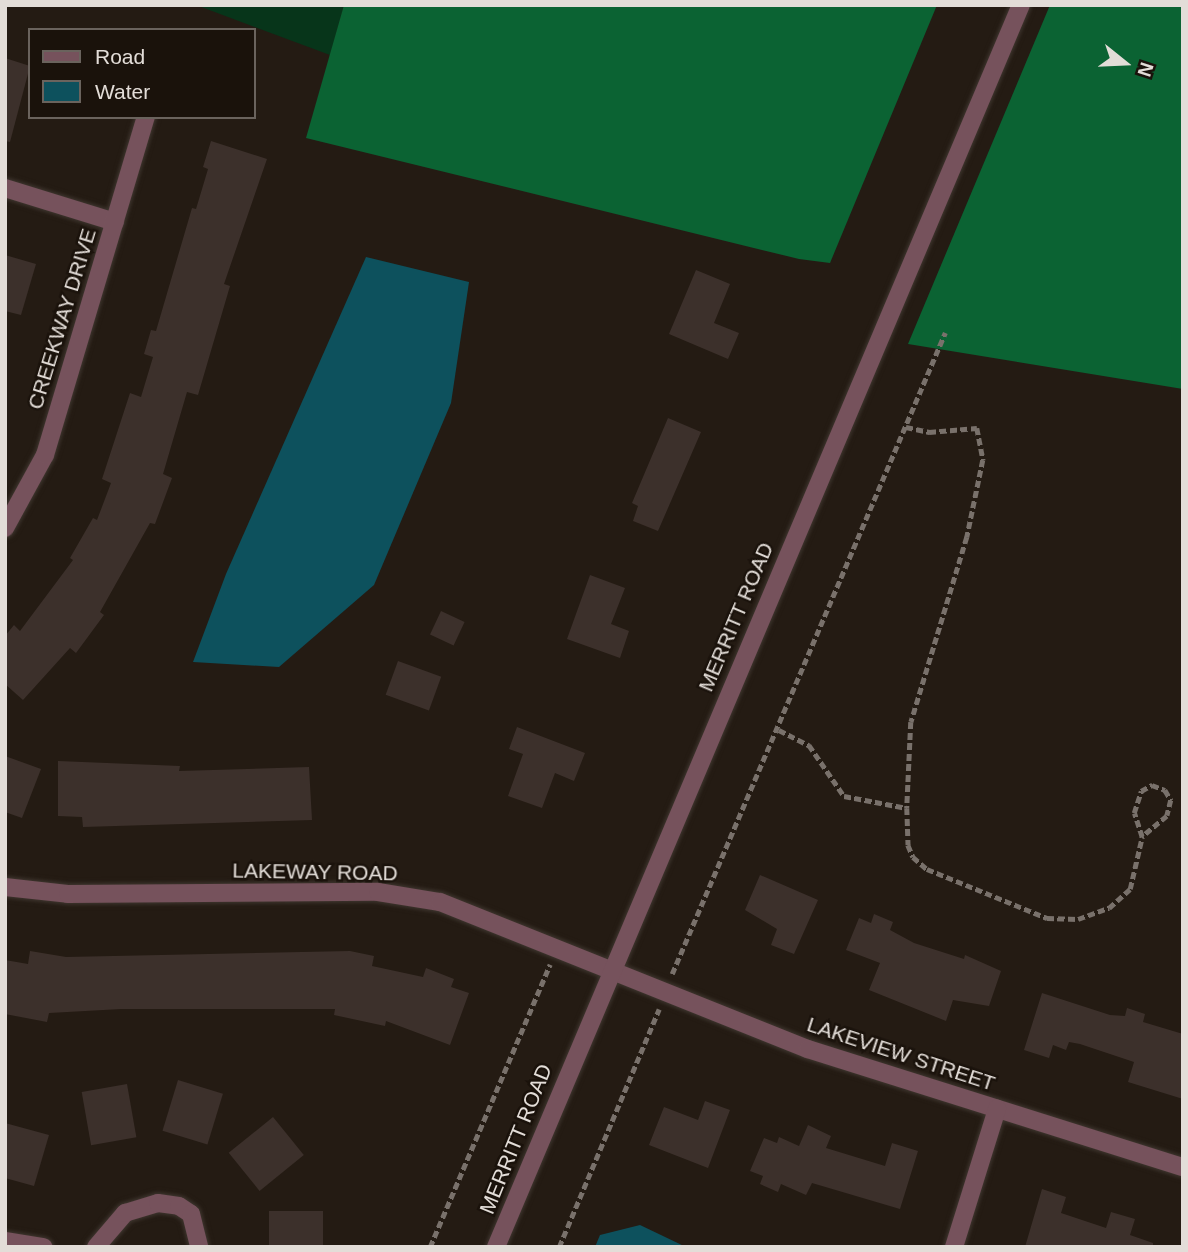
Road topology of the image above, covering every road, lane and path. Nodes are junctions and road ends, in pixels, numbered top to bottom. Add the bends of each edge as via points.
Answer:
1 (1021, 5) edge
2 (145, 119) edge
3 (5, 188) edge
4 (114, 222) junction
5 (945, 333) dead end
6 (906, 427) junction
7 (5, 528) edge
8 (779, 730) junction
9 (907, 808) junction
10 (1142, 837) junction
11 (5, 887) edge
12 (557, 947) junction
13 (611, 970) junction
14 (666, 992) junction
15 (997, 1109) junction
16 (1183, 1167) edge
17 (5, 1241) edge
18 (44, 1247) edge
19 (96, 1247) edge
20 (199, 1247) edge
21 (430, 1247) edge
22 (496, 1247) edge
23 (559, 1247) edge
24 (954, 1247) edge

1 - 13 street, MERRITT ROAD
2 - 4 street, CREEKWAY DRIVE
3 - 4 street
4 - 7 street, CREEKWAY DRIVE via 45,455
5 - 6 path via 923,376
6 - 8 path via 827,604
6 - 9 path via 929,432 976,428 983,460 967,537 911,722
8 - 9 path via 809,745 844,796
8 - 14 path
9 - 10 path via 913,858 927,869 1047,918 1078,919 1109,908 1130,889
10 - 10 path via 1134,813 1141,791 1152,785 1165,790 1171,800 1167,816
11 - 12 street, LAKEWAY ROAD via 68,894 378,892 440,902
12 - 13 street, LAKEWAY ROAD
12 - 21 path
13 - 14 street, LAKEVIEW STREET
13 - 22 street, MERRITT ROAD
14 - 15 street, LAKEVIEW STREET via 808,1049
14 - 23 path
15 - 16 street, LAKEVIEW STREET
15 - 24 street
17 - 18 street
19 - 20 street via 125,1213 158,1203 179,1206 191,1214

